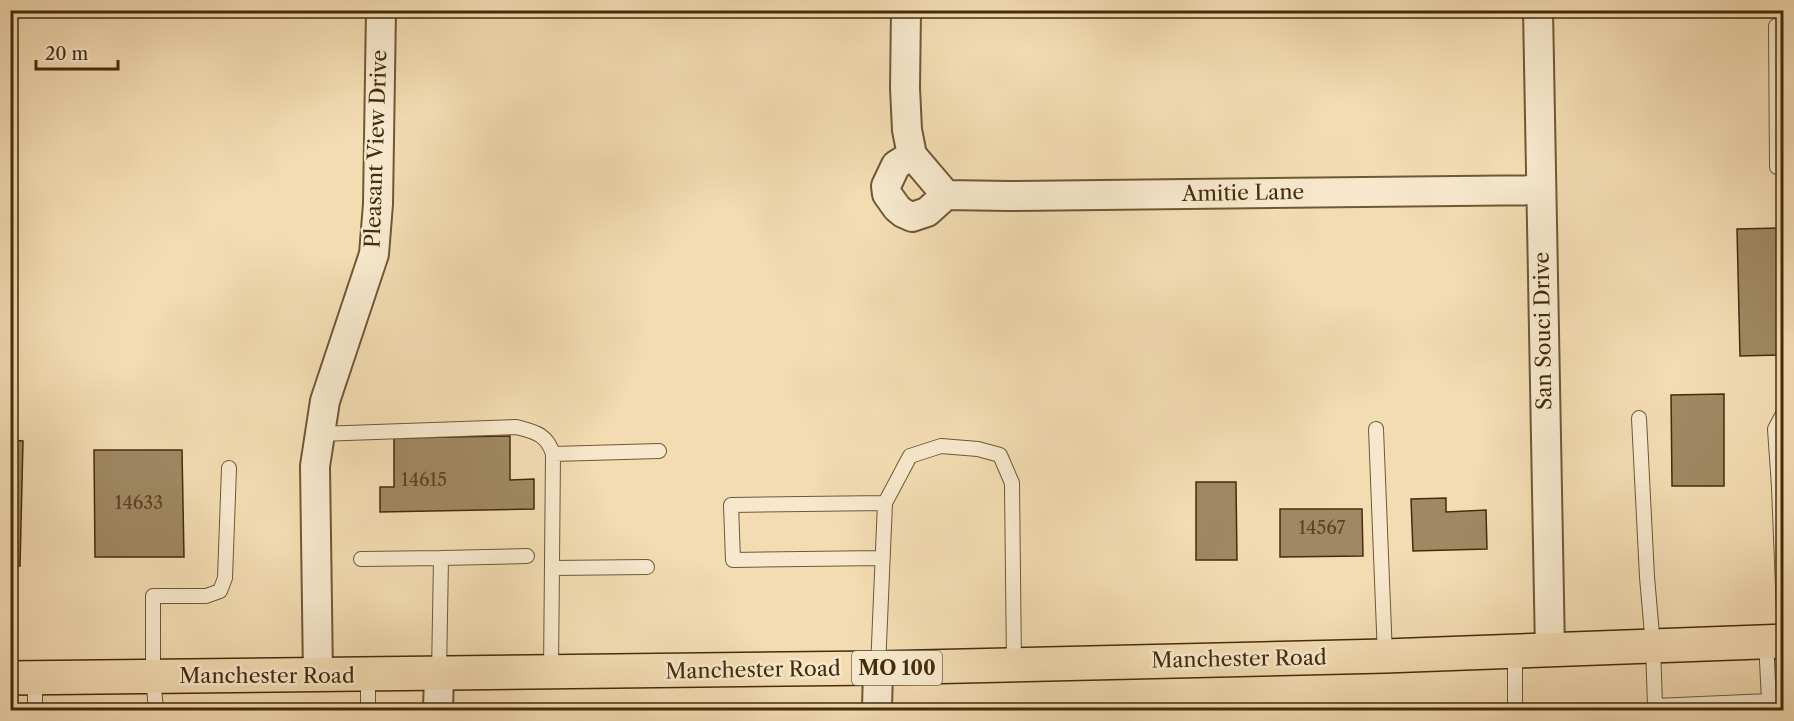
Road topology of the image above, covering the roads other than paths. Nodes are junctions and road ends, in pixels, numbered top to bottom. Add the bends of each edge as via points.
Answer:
1 (381, 10) edge
2 (906, 10) edge
3 (1538, 10) edge
4 (1776, 26) dead end
5 (912, 155) junction
6 (1784, 168) edge
7 (1540, 190) junction
8 (946, 195) junction
9 (1784, 412) edge
10 (1639, 418) dead end
11 (1376, 429) dead end
12 (319, 434) junction
13 (659, 451) dead end
14 (553, 454) junction
15 (230, 468) dead end
16 (1781, 488) edge
17 (885, 503) junction
18 (527, 556) dead end
19 (441, 558) junction
20 (882, 558) junction
21 (361, 559) dead end
22 (647, 567) dead end
23 (552, 568) junction
24 (1784, 612) edge
25 (1775, 641) edge
26 (1653, 646) junction
27 (1550, 651) junction
28 (1515, 652) junction
29 (1385, 656) junction
30 (1014, 665) junction
31 (878, 668) junction
32 (551, 673) junction
33 (439, 674) junction
34 (318, 675) junction
35 (368, 675) junction
36 (153, 677) junction
37 (23, 678) edge
38 (1654, 709) edge
39 (35, 711) edge
40 (156, 711) edge
41 (368, 711) edge
42 (438, 711) edge
43 (877, 711) edge
44 (1515, 711) edge

1 - 12 street, Pleasant View Drive via 374,254 325,401
2 - 5 street via 905,88
3 - 7 street, San Souci Drive
4 - 6 lane via 1778,168
5 - 8 street
5 - 8 street via 896,165 886,186 897,208 912,217 927,212
7 - 8 street, Amitie Lane
7 - 27 street, San Souci Drive
9 - 16 lane via 1775,429
10 - 26 lane
11 - 29 lane
12 - 14 lane via 516,427 534,432 549,443
12 - 34 street, Pleasant View Drive via 315,466
13 - 14 lane
14 - 23 lane
15 - 36 lane via 225,578 220,591 206,596 153,596
16 - 24 lane
17 - 20 lane
17 - 20 lane via 731,505 733,560
17 - 30 lane via 910,456 941,446 978,449 1000,456 1012,483
18 - 19 lane
19 - 21 lane
19 - 33 lane
20 - 31 lane
22 - 23 lane
23 - 32 lane
25 - 26 highway, Manchester Road / MO 100
25 - 38 lane via 1769,701
26 - 27 highway, Manchester Road / MO 100
26 - 38 lane
27 - 28 highway, Manchester Road / MO 100
28 - 29 highway, Manchester Road / MO 100
28 - 44 lane
29 - 30 highway, Manchester Road / MO 100
30 - 31 highway, Manchester Road / MO 100
31 - 32 highway, Manchester Road / MO 100
31 - 43 street
32 - 33 highway, Manchester Road / MO 100
33 - 35 highway, Manchester Road / MO 100
33 - 42 street
34 - 35 highway, Manchester Road / MO 100
34 - 36 highway, Manchester Road / MO 100
35 - 41 lane
36 - 37 highway, Manchester Road / MO 100
36 - 40 lane
37 - 39 lane

